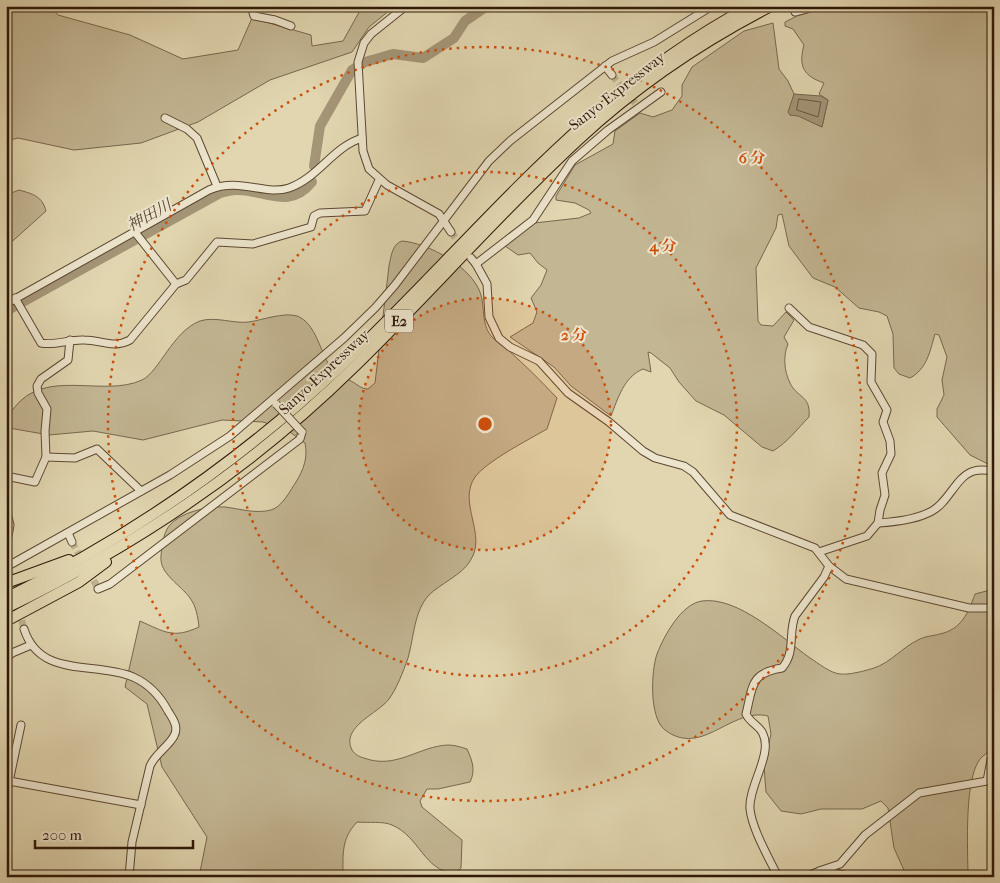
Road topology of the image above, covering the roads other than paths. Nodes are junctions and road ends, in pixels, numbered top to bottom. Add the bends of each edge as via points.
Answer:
1 (251, 6) edge
2 (406, 6) edge
3 (712, 6) edge
4 (751, 6) edge
5 (771, 6) edge
6 (817, 6) edge
7 (793, 7) edge
8 (292, 26) dead end
9 (605, 66) junction
10 (612, 74) tunnel mouth
11 (661, 92) dead end
12 (165, 118) dead end
13 (362, 138) junction
14 (379, 180) junction
15 (217, 186) junction
16 (444, 220) junction
17 (451, 232) tunnel mouth
18 (137, 236) junction
19 (471, 258) dead end
20 (476, 264) junction
21 (176, 284) junction
22 (18, 302) junction
23 (6, 304) edge
24 (789, 308) dead end
25 (70, 340) junction
26 (274, 402) junction
27 (46, 457) junction
28 (994, 471) edge
29 (6, 476) edge
30 (141, 492) junction
31 (188, 503) junction
32 (6, 508) edge
33 (878, 523) junction
34 (135, 527) junction
35 (68, 533) junction
36 (72, 542) tunnel mouth
37 (6, 548) edge
38 (819, 552) junction
39 (829, 566) junction
40 (8, 568) edge
41 (6, 583) edge
42 (98, 589) dead end
43 (6, 598) edge
44 (6, 608) edge
45 (994, 608) edge
46 (6, 621) edge
47 (24, 629) tunnel mouth
48 (30, 645) junction
49 (6, 659) edge
50 (21, 725) dead end
51 (994, 759) edge
52 (9, 781) junction
53 (6, 796) edge
54 (141, 805) junction
55 (819, 871) junction
56 (128, 877) edge
57 (778, 877) edge
58 (809, 877) edge
59 (851, 877) edge

1 - 8 street via 254,16
2 - 13 street via 364,43 358,62
3 - 9 street via 654,42
4 - 34 highway, Sanyo Expressway / E2 via 665,59 604,106 527,175 308,397 204,481
5 - 31 highway, Sanyo Expressway / E2 via 670,66 585,134 353,369 275,438
6 - 7 street via 795,12
9 - 10 street
9 - 16 street via 489,161
11 - 20 street via 636,105 572,161 533,220
12 - 15 street via 188,129 197,138
13 - 14 street via 364,158
13 - 15 street via 352,141 302,182 291,187
14 - 16 street
14 - 21 street via 365,212 320,213 314,216 311,227 253,244 217,242 186,280
15 - 18 street
16 - 17 street
16 - 26 street via 375,308
18 - 21 street
18 - 22 street
19 - 20 street
20 - 38 street via 487,284 492,325 505,344 539,361 568,393 648,455 675,462 693,472 730,515
21 - 25 street via 130,340 115,346
22 - 23 street
22 - 25 street via 41,343
24 - 33 street via 809,327 863,345 872,354 871,382 886,406 883,422 891,444 891,454 882,473 885,495
25 - 27 street via 68,360 41,379 38,386 38,393 47,409
26 - 30 street via 203,455
26 - 42 street, bridge via 302,432 300,439 110,584
27 - 29 street via 35,482
27 - 30 street via 75,458 97,449
28 - 33 street via 970,472 931,512 897,522
30 - 35 street
31 - 44 highway, Sanyo Expressway / E2 via 107,555
31 - 46 highway via 80,582
32 - 37 street via 10,525
33 - 38 street via 867,536
34 - 41 highway via 72,559
34 - 43 highway, Sanyo Expressway / E2 via 70,566
35 - 36 street
35 - 40 street
38 - 39 street
39 - 45 street via 846,579 862,584 969,608
39 - 57 street via 792,622 792,652 786,664 758,676 746,714 763,733 766,742 751,796 751,816
47 - 48 street
48 - 49 street
48 - 54 street via 39,654 64,665 132,677 163,702 176,726 174,736 153,758
50 - 52 street
51 - 55 street via 991,760 987,781 919,793 865,835 840,864
52 - 53 street
52 - 54 street
54 - 56 street
55 - 58 street
55 - 59 street

